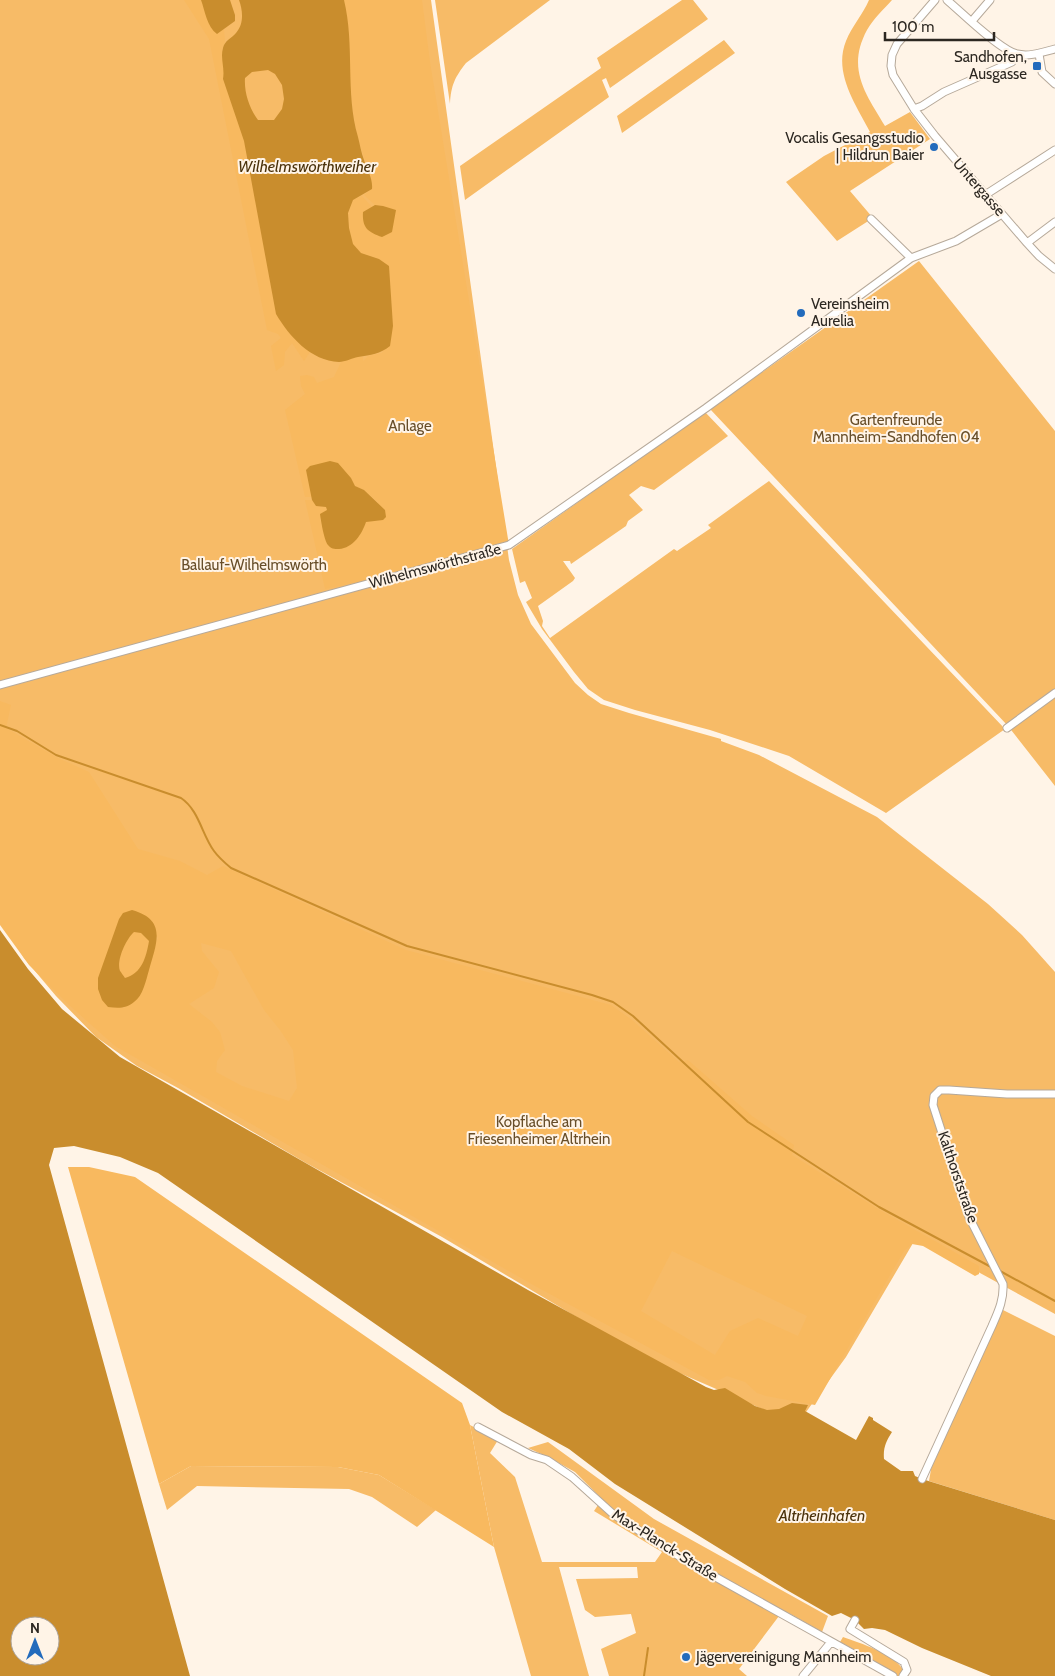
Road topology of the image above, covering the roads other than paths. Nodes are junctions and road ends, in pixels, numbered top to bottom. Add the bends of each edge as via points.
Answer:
1 (935, 0) edge
2 (947, 0) edge
3 (990, 0) edge
4 (972, 21) junction
5 (1055, 49) edge
6 (1015, 54) junction
7 (1039, 54) junction
8 (1055, 84) edge
9 (914, 109) junction
10 (1055, 150) edge
11 (985, 195) junction
12 (1002, 214) junction
13 (871, 218) dead end
14 (1055, 222) edge
15 (1027, 243) junction
16 (912, 258) junction
17 (1055, 269) edge
18 (0, 685) edge
19 (1055, 693) edge
20 (1007, 728) dead end
21 (1055, 1094) edge
22 (478, 1427) dead end
23 (922, 1479) dead end
24 (855, 1620) dead end
25 (831, 1642) junction
26 (803, 1676) edge
27 (893, 1676) edge
28 (903, 1676) edge

1 - 9 street, Untergasse via 892,54 893,75
2 - 4 street
3 - 4 street
4 - 6 street
5 - 7 street
6 - 7 street
6 - 9 street via 1012,62
7 - 8 street via 1042,72
9 - 11 street, Untergasse
10 - 11 street
11 - 12 street, Untergasse
12 - 15 street, Untergasse
12 - 16 street, Wilhelmswörthstraße via 956,241
13 - 16 street
14 - 15 street
15 - 17 street, Untergasse
16 - 18 street, Wilhelmswörthstraße via 706,408 509,545
19 - 20 street
21 - 23 street, Kalthorststraße via 940,1090 934,1096 933,1105 969,1217 1003,1284 1002,1304 996,1319
22 - 25 street, Max-Planck-Straße via 547,1460 572,1477 613,1514 685,1560
24 - 28 street via 850,1629 904,1662 907,1670
25 - 26 street
25 - 27 street, Max-Planck-Straße

